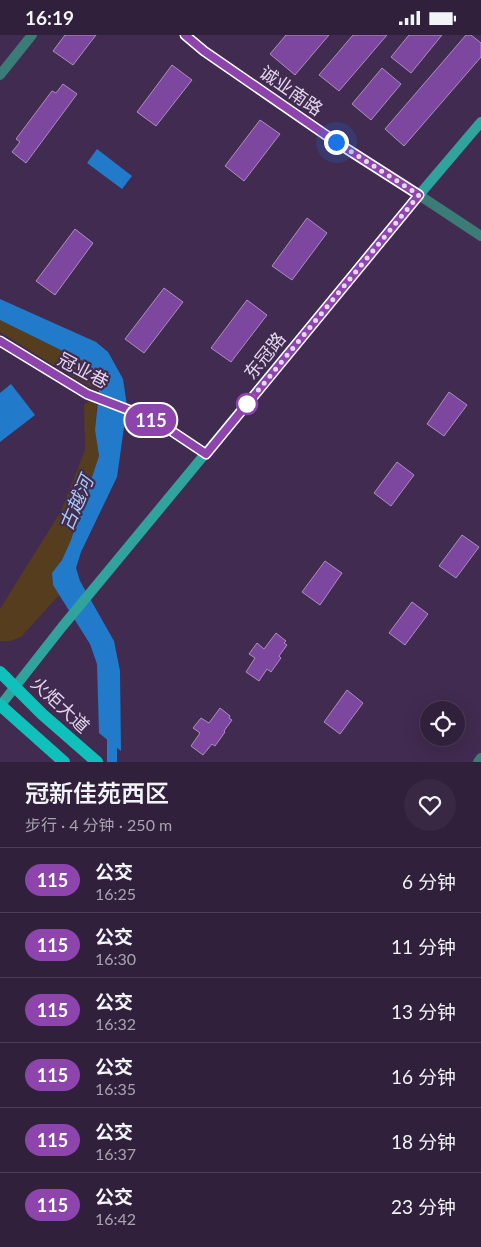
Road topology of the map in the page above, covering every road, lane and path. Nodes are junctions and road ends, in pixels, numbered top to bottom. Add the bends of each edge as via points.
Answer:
1 (32, 35) edge
2 (185, 35) edge
3 (0, 75) edge
4 (481, 122) edge
5 (419, 195) junction
6 (481, 236) edge
7 (0, 341) edge
8 (206, 454) junction
9 (0, 672) edge
10 (14, 686) junction
11 (0, 706) edge
12 (92, 758) edge
13 (481, 758) edge
14 (64, 762) edge
15 (478, 762) edge

1 - 3 street
2 - 5 street, 诚业南路 via 336,142
4 - 5 main road, 东冠路
5 - 6 street, 诚业南路
5 - 8 main road, 东冠路
7 - 8 street, 冠业巷 via 87,394 167,428
8 - 10 main road, 东冠路
9 - 10 main road, 火炬大道
10 - 11 main road, 东冠路
10 - 12 main road, 火炬大道
11 - 14 main road
13 - 15 street

